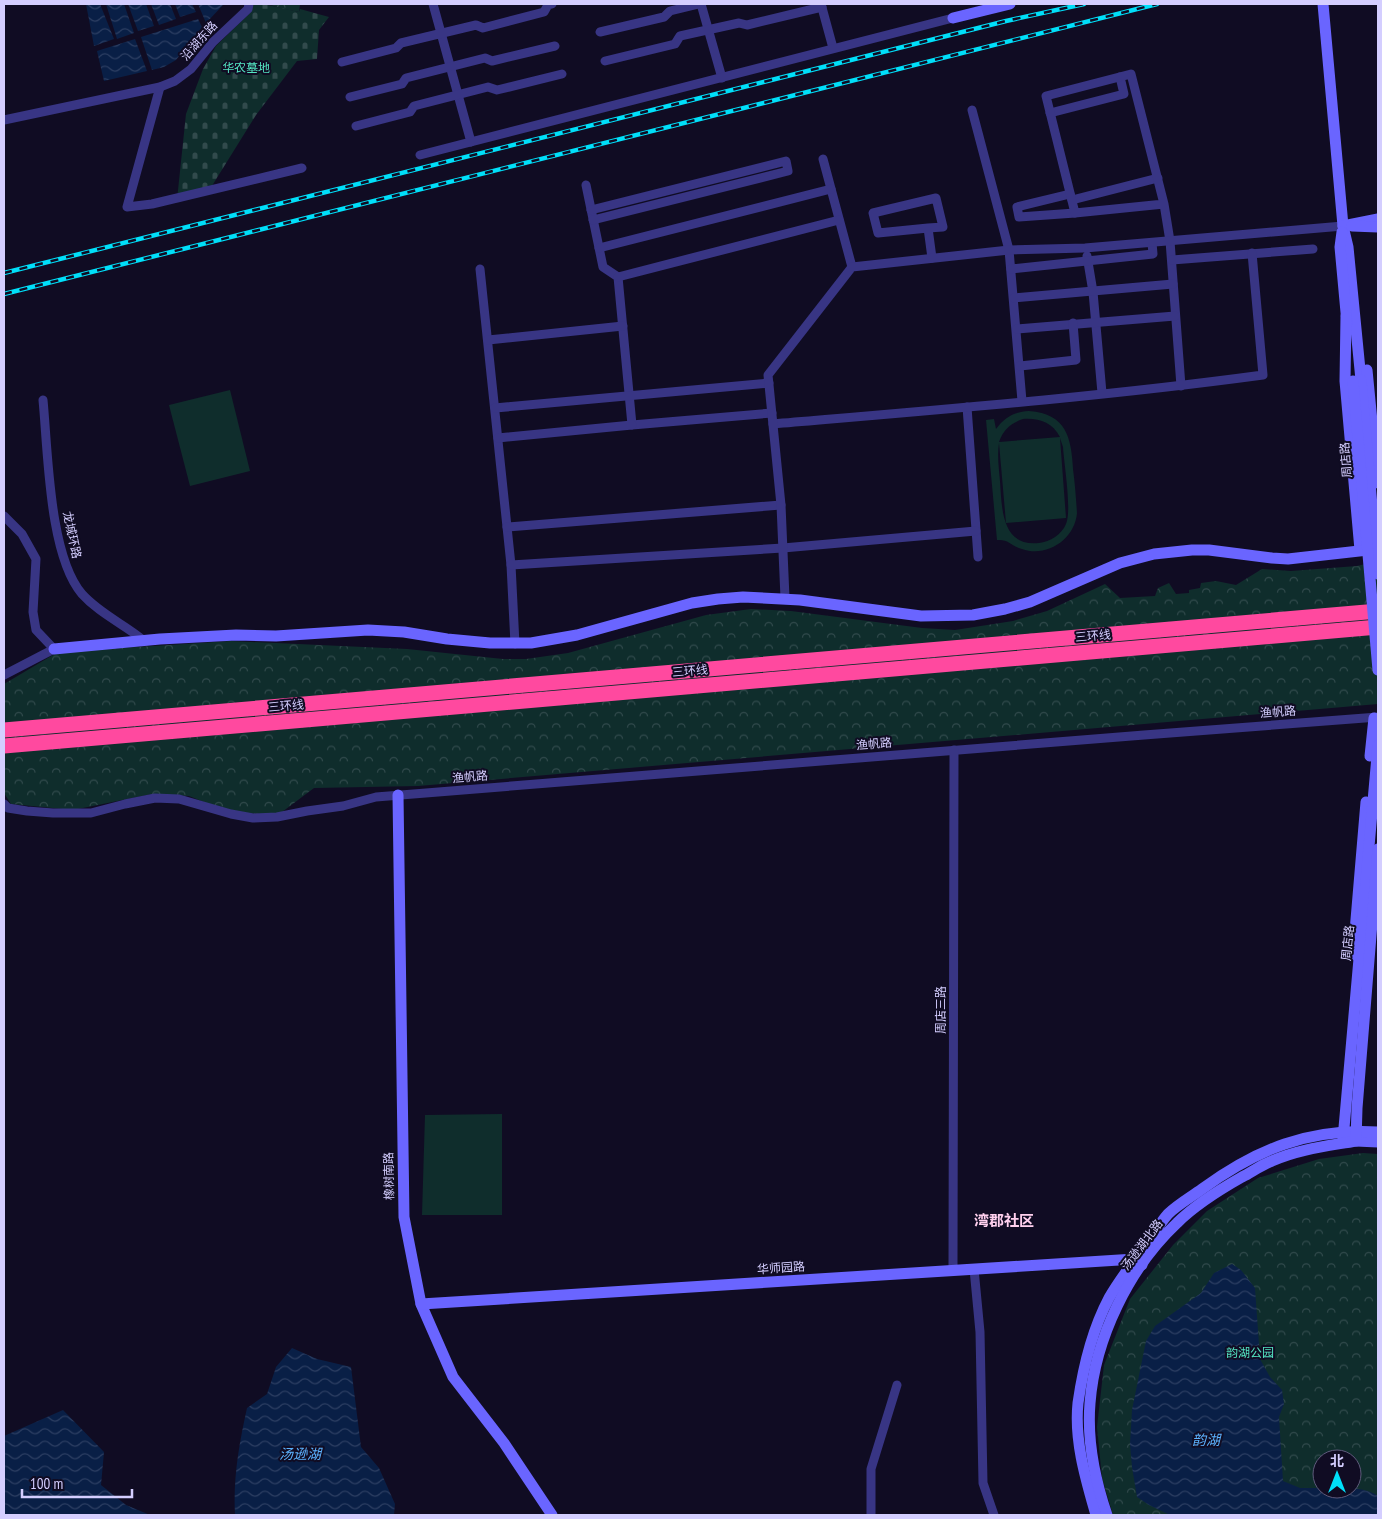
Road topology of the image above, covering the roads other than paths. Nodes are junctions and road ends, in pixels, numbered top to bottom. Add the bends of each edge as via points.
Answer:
1 (249, 4) edge
2 (433, 4) edge
3 (552, 4) edge
4 (700, 4) edge
5 (1010, 4) edge
6 (1323, 4) edge
7 (821, 5) edge
8 (953, 18) joint
9 (709, 30) junction
10 (600, 32) dead end
11 (441, 33) junction
12 (555, 46) dead end
13 (833, 48) junction
14 (605, 61) dead end
15 (342, 62) dead end
16 (450, 67) junction
17 (562, 74) dead end
18 (1120, 77) junction
19 (722, 78) junction
20 (160, 87) junction
21 (458, 94) junction
22 (350, 97) dead end
23 (972, 110) dead end
24 (1050, 112) junction
25 (4, 120) edge
26 (356, 126) dead end
27 (471, 142) junction
28 (420, 155) dead end
29 (823, 159) dead end
30 (302, 168) dead end
31 (1158, 178) junction
32 (586, 185) dead end
33 (677, 189) junction
34 (831, 189) junction
35 (1071, 197) junction
36 (679, 198) junction
37 (1164, 204) junction
38 (592, 210) junction
39 (1018, 211) junction
40 (1075, 213) junction
41 (1000, 215) junction
42 (1378, 218) edge
43 (593, 220) junction
44 (839, 220) junction
45 (1343, 226) junction
46 (1378, 227) edge
47 (928, 228) junction
48 (1170, 241) junction
49 (1152, 243) junction
50 (599, 248) junction
51 (1085, 248) junction
52 (1313, 249) dead end
53 (1009, 250) junction
54 (1252, 253) junction
55 (932, 258) junction
56 (1172, 260) junction
57 (1089, 261) junction
58 (852, 267) junction
59 (480, 269) dead end
60 (1011, 269) junction
61 (618, 277) junction
62 (1173, 284) junction
63 (1093, 292) junction
64 (1014, 298) junction
65 (1175, 316) junction
66 (1350, 316) junction
67 (1096, 323) junction
68 (1073, 324) junction
69 (622, 326) junction
70 (1016, 329) junction
71 (488, 340) junction
72 (1020, 366) junction
73 (1357, 381) junction
74 (769, 383) junction
75 (1181, 386) junction
76 (1102, 393) junction
77 (629, 396) junction
78 (43, 400) dead end
79 (1022, 401) junction
80 (967, 407) junction
81 (495, 408) junction
82 (772, 412) junction
83 (773, 424) junction
84 (632, 425) junction
85 (498, 438) junction
86 (1378, 483) edge
87 (781, 505) junction
88 (4, 516) edge
89 (507, 527) junction
90 (976, 531) junction
91 (783, 548) junction
92 (1378, 548) edge
93 (1360, 550) junction
94 (978, 557) dead end
95 (511, 565) junction
96 (1378, 574) edge
97 (785, 598) junction
98 (1378, 611) edge
99 (1378, 627) edge
100 (143, 640) junction
101 (515, 644) junction
102 (54, 649) junction
103 (1378, 670) edge
104 (4, 676) edge
105 (1376, 718) edge
106 (4, 730) edge
107 (1378, 745) edge
108 (4, 746) edge
109 (954, 750) junction
110 (398, 795) junction
111 (4, 804) edge
112 (1378, 849) edge
113 (1370, 938) edge
114 (1355, 996) junction
115 (1378, 1132) edge
116 (1356, 1136) junction
117 (1343, 1138) junction
118 (1378, 1142) edge
119 (1138, 1262) junction
120 (974, 1269) junction
121 (953, 1270) junction
122 (420, 1304) junction
123 (897, 1385) dead end
124 (552, 1515) edge
125 (871, 1515) edge
126 (994, 1515) edge
127 (1096, 1515) edge
128 (1106, 1515) edge

1 - 20 street, 沿湖东路 via 248,9 213,42 191,69 176,81
2 - 11 street
3 - 11 street via 544,12 483,28 476,25
4 - 9 street
4 - 10 street via 670,11 664,17
5 - 8 street
6 - 45 street, 周店路
7 - 9 street via 747,25 739,23
7 - 13 street
8 - 13 street
9 - 14 street via 680,36 675,44
9 - 19 street
11 - 15 street
11 - 16 street
12 - 16 street
13 - 19 street
16 - 21 street
16 - 22 street
17 - 21 street via 497,90 488,87
18 - 24 street via 1046,96
18 - 24 street via 1124,94
18 - 31 street via 1131,74
19 - 27 street
20 - 25 street, 沿湖东路
20 - 30 street via 127,207 152,204
21 - 26 street via 414,106 410,112
21 - 27 street
23 - 41 street
24 - 35 street
27 - 28 street
29 - 34 street
31 - 35 street
31 - 37 street
32 - 38 street
33 - 36 street
33 - 36 street via 786,161 788,171
33 - 38 street
34 - 44 street
34 - 50 street
35 - 39 street via 1017,208
35 - 40 street
36 - 43 street
37 - 40 street
37 - 48 street
38 - 43 street
39 - 40 street via 1019,217
39 - 41 street
41 - 53 street
42 - 45 street
43 - 50 street
44 - 58 street
44 - 61 street
45 - 46 street
45 - 48 street
45 - 66 street, 周店路
47 - 47 street via 878,233 873,213 936,198 943,227
47 - 55 street
48 - 49 street
48 - 56 street
49 - 51 street
49 - 57 street via 1153,254
50 - 61 street via 603,267
51 - 53 street
51 - 57 street
52 - 54 street
53 - 55 street
53 - 60 street
54 - 56 street
54 - 75 street via 1263,375
55 - 58 street
56 - 62 street
57 - 60 street
57 - 63 street
58 - 74 street via 768,375
59 - 71 street
60 - 64 street
61 - 69 street
62 - 63 street
62 - 65 street
63 - 64 street
63 - 67 street
64 - 70 street
65 - 67 street
65 - 75 street
66 - 73 street, 周店路
66 - 86 street via 1365,357
66 - 93 street via 1345,381
67 - 68 street
67 - 76 street
68 - 70 street
68 - 72 street via 1076,360
69 - 71 street
69 - 77 street
70 - 72 street
71 - 81 street
72 - 79 street
73 - 96 street, 周店路, bridge
73 - 103 street, 周店路, bridge
74 - 77 street
74 - 82 street
75 - 76 street
76 - 79 street
77 - 81 street
77 - 84 street
78 - 100 street, 龙城环路 via 53,507 65,566 88,600
79 - 80 street
80 - 83 street
80 - 90 street
81 - 85 street
82 - 83 street
82 - 84 street
83 - 87 street
84 - 85 street
85 - 89 street
87 - 89 street
87 - 91 street
88 - 102 street via 22,534 36,559 33,612 36,630
89 - 95 street
90 - 91 street
90 - 94 street
91 - 95 street
91 - 97 street
92 - 93 street
93 - 97 street via 1288,558 1209,550 1154,554 1120,563 1030,602 973,615 921,616
95 - 101 street
97 - 101 street via 706,600 577,635
98 - 106 highway, 三环线
99 - 108 highway, 三环线
100 - 101 street via 382,630
100 - 102 street
102 - 104 street
105 - 109 street, 渔帆路
105 - 114 street via 1354,936
107 - 113 street, 周店路
109 - 110 street, 渔帆路
109 - 121 street, 周店三路
110 - 111 street, 渔帆路 via 277,817 253,818 179,799 155,798 91,813 27,811 8,808
110 - 122 street, 橡树南路 via 404,1218
112 - 113 street, 周店路
113 - 114 street, 周店路
113 - 116 street, 周店路
114 - 117 street, 周店路
115 - 116 street
116 - 117 street, 汤逊湖北路
116 - 118 street
117 - 119 street, 汤逊湖北路 via 1301,1138 1266,1150 1238,1165 1169,1214
119 - 120 street, 华师园路
119 - 127 street, 汤逊湖北路 via 1109,1298 1090,1344 1078,1404 1084,1472
119 - 128 street, 汤逊湖北路 via 1104,1335 1090,1404 1090,1442
120 - 121 street, 华师园路
120 - 126 street via 980,1332 983,1483
121 - 122 street, 华师园路
122 - 124 street, 橡树南路 via 453,1377 504,1443
123 - 125 street via 872,1469

